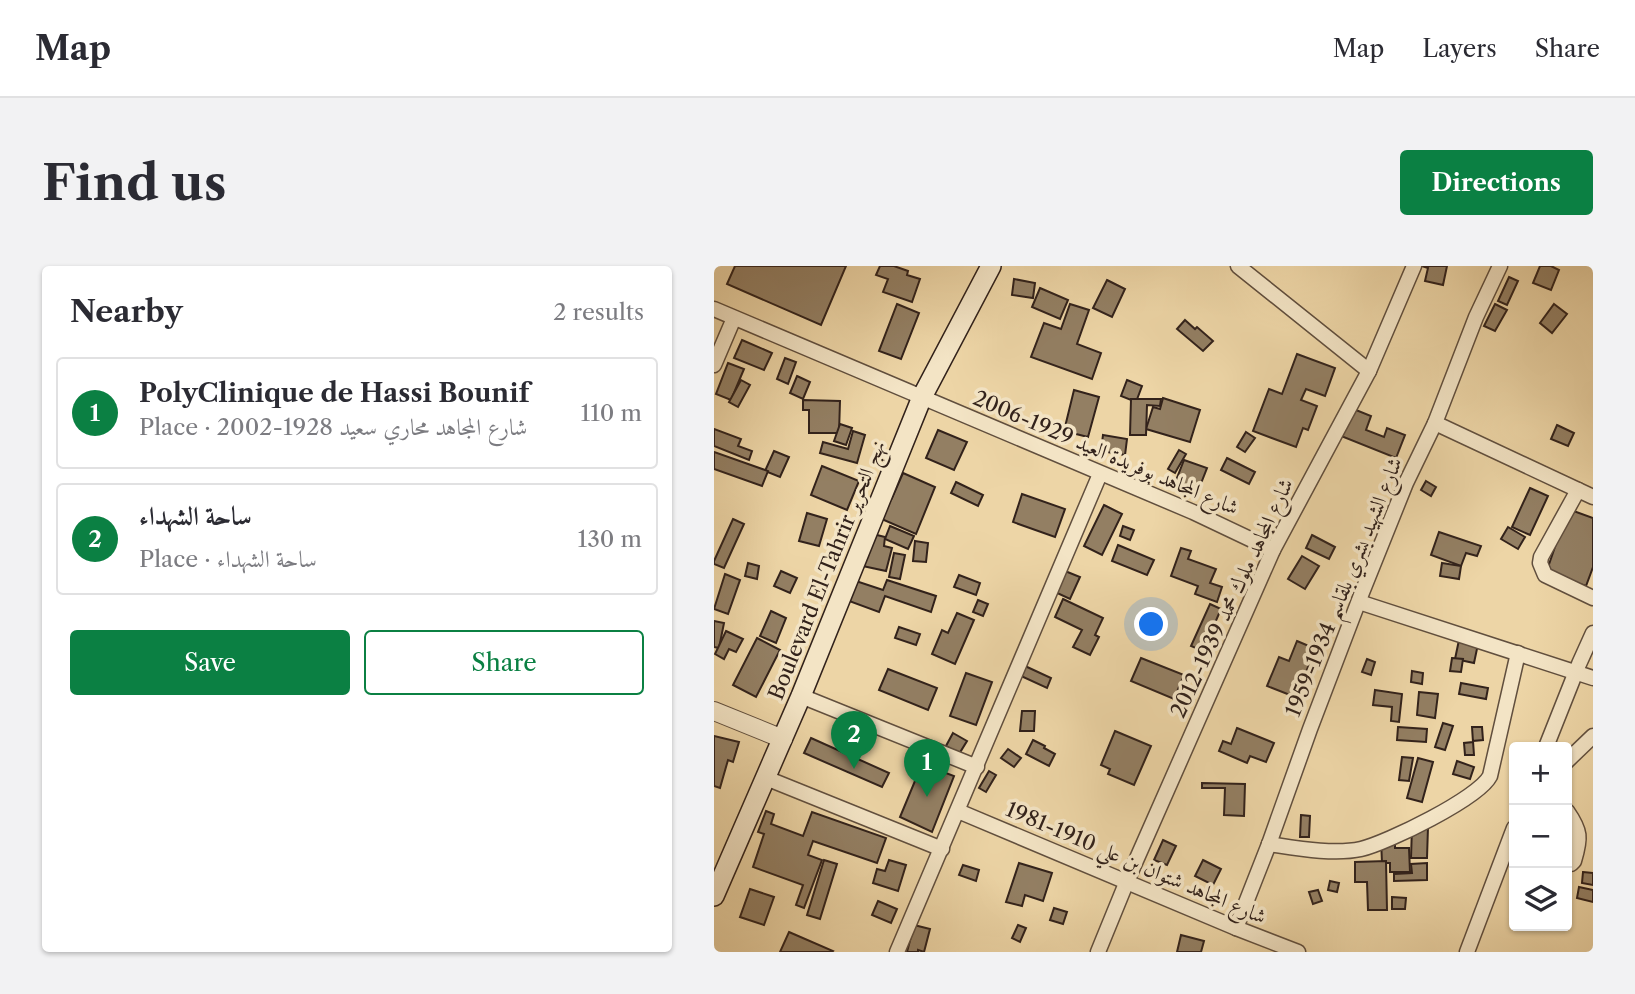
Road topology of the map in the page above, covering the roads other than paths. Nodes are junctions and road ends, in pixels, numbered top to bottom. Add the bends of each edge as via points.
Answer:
1 (991, 266) edge
2 (1238, 266) edge
3 (1414, 266) edge
4 (1500, 266) edge
5 (714, 309) edge
6 (734, 318) junction
7 (714, 365) edge
8 (1369, 371) junction
9 (922, 397) junction
10 (1435, 423) junction
11 (1100, 474) junction
12 (1578, 490) junction
13 (1593, 497) edge
14 (1273, 550) junction
15 (1593, 598) edge
16 (1359, 602) junction
17 (1593, 634) edge
18 (1518, 653) junction
19 (1576, 672) junction
20 (1593, 678) edge
21 (801, 696) junction
22 (714, 711) edge
23 (1593, 736) edge
24 (783, 739) junction
25 (1548, 742) edge
26 (1572, 756) edge
27 (977, 768) junction
28 (766, 778) junction
29 (958, 811) junction
30 (1572, 818) edge
31 (1269, 844) junction
32 (942, 849) junction
33 (1509, 855) edge
34 (1572, 863) edge
35 (1128, 881) junction
36 (714, 896) edge
37 (1236, 928) junction
38 (897, 952) edge
39 (1098, 952) edge
40 (1298, 952) edge
41 (1467, 952) edge

1 - 9 main road, Boulevard El-Tahrir نهج التحرير
2 - 8 street
3 - 8 street, شارع المجاهد ملوك محمد 1939-2012
4 - 10 street, شارع الشهيد بشري بلقاسم 1934-1959
5 - 6 street, شارع المجاهد بوفريدة العيد 1929-2006
6 - 7 street
6 - 9 street, شارع المجاهد بوفريدة العيد 1929-2006
8 - 14 street, شارع المجاهد ملوك محمد 1939-2012
9 - 11 street, شارع المجاهد بوفريدة العيد 1929-2006
9 - 21 main road, Boulevard El-Tahrir نهج التحرير
10 - 12 street
10 - 16 street, شارع الشهيد بشري بلقاسم 1934-1959
11 - 14 street, شارع المجاهد بوفريدة العيد 1929-2006
11 - 27 street
12 - 13 street
12 - 15 street via 1540,563 1545,575
14 - 35 street, شارع المجاهد ملوك محمد 1939-2012
16 - 18 street
16 - 31 street, شارع الشهيد بشري بلقاسم 1934-1959
17 - 19 street
18 - 19 street
18 - 31 street via 1490,776 1483,786 1415,828 1360,849 1323,851
19 - 20 street
19 - 25 street
21 - 24 main road, Boulevard El-Tahrir نهج التحرير
21 - 27 street
22 - 24 street
23 - 26 street
24 - 28 main road, Boulevard El-Tahrir نهج التحرير
27 - 29 street
28 - 32 street
28 - 36 main road, Boulevard El-Tahrir نهج التحرير
29 - 32 street
29 - 35 street, شارع المجاهد شتوان بن علي 1910-1981
30 - 34 street via 1579,832
31 - 37 street, شارع الشهيد بشري بلقاسم 1934-1959
32 - 38 street
33 - 41 street
35 - 37 street, شارع المجاهد شتوان بن علي 1910-1981
35 - 39 street, شارع المجاهد ملوك محمد 1939-2012
37 - 40 street, شارع المجاهد شتوان بن علي 1910-1981

